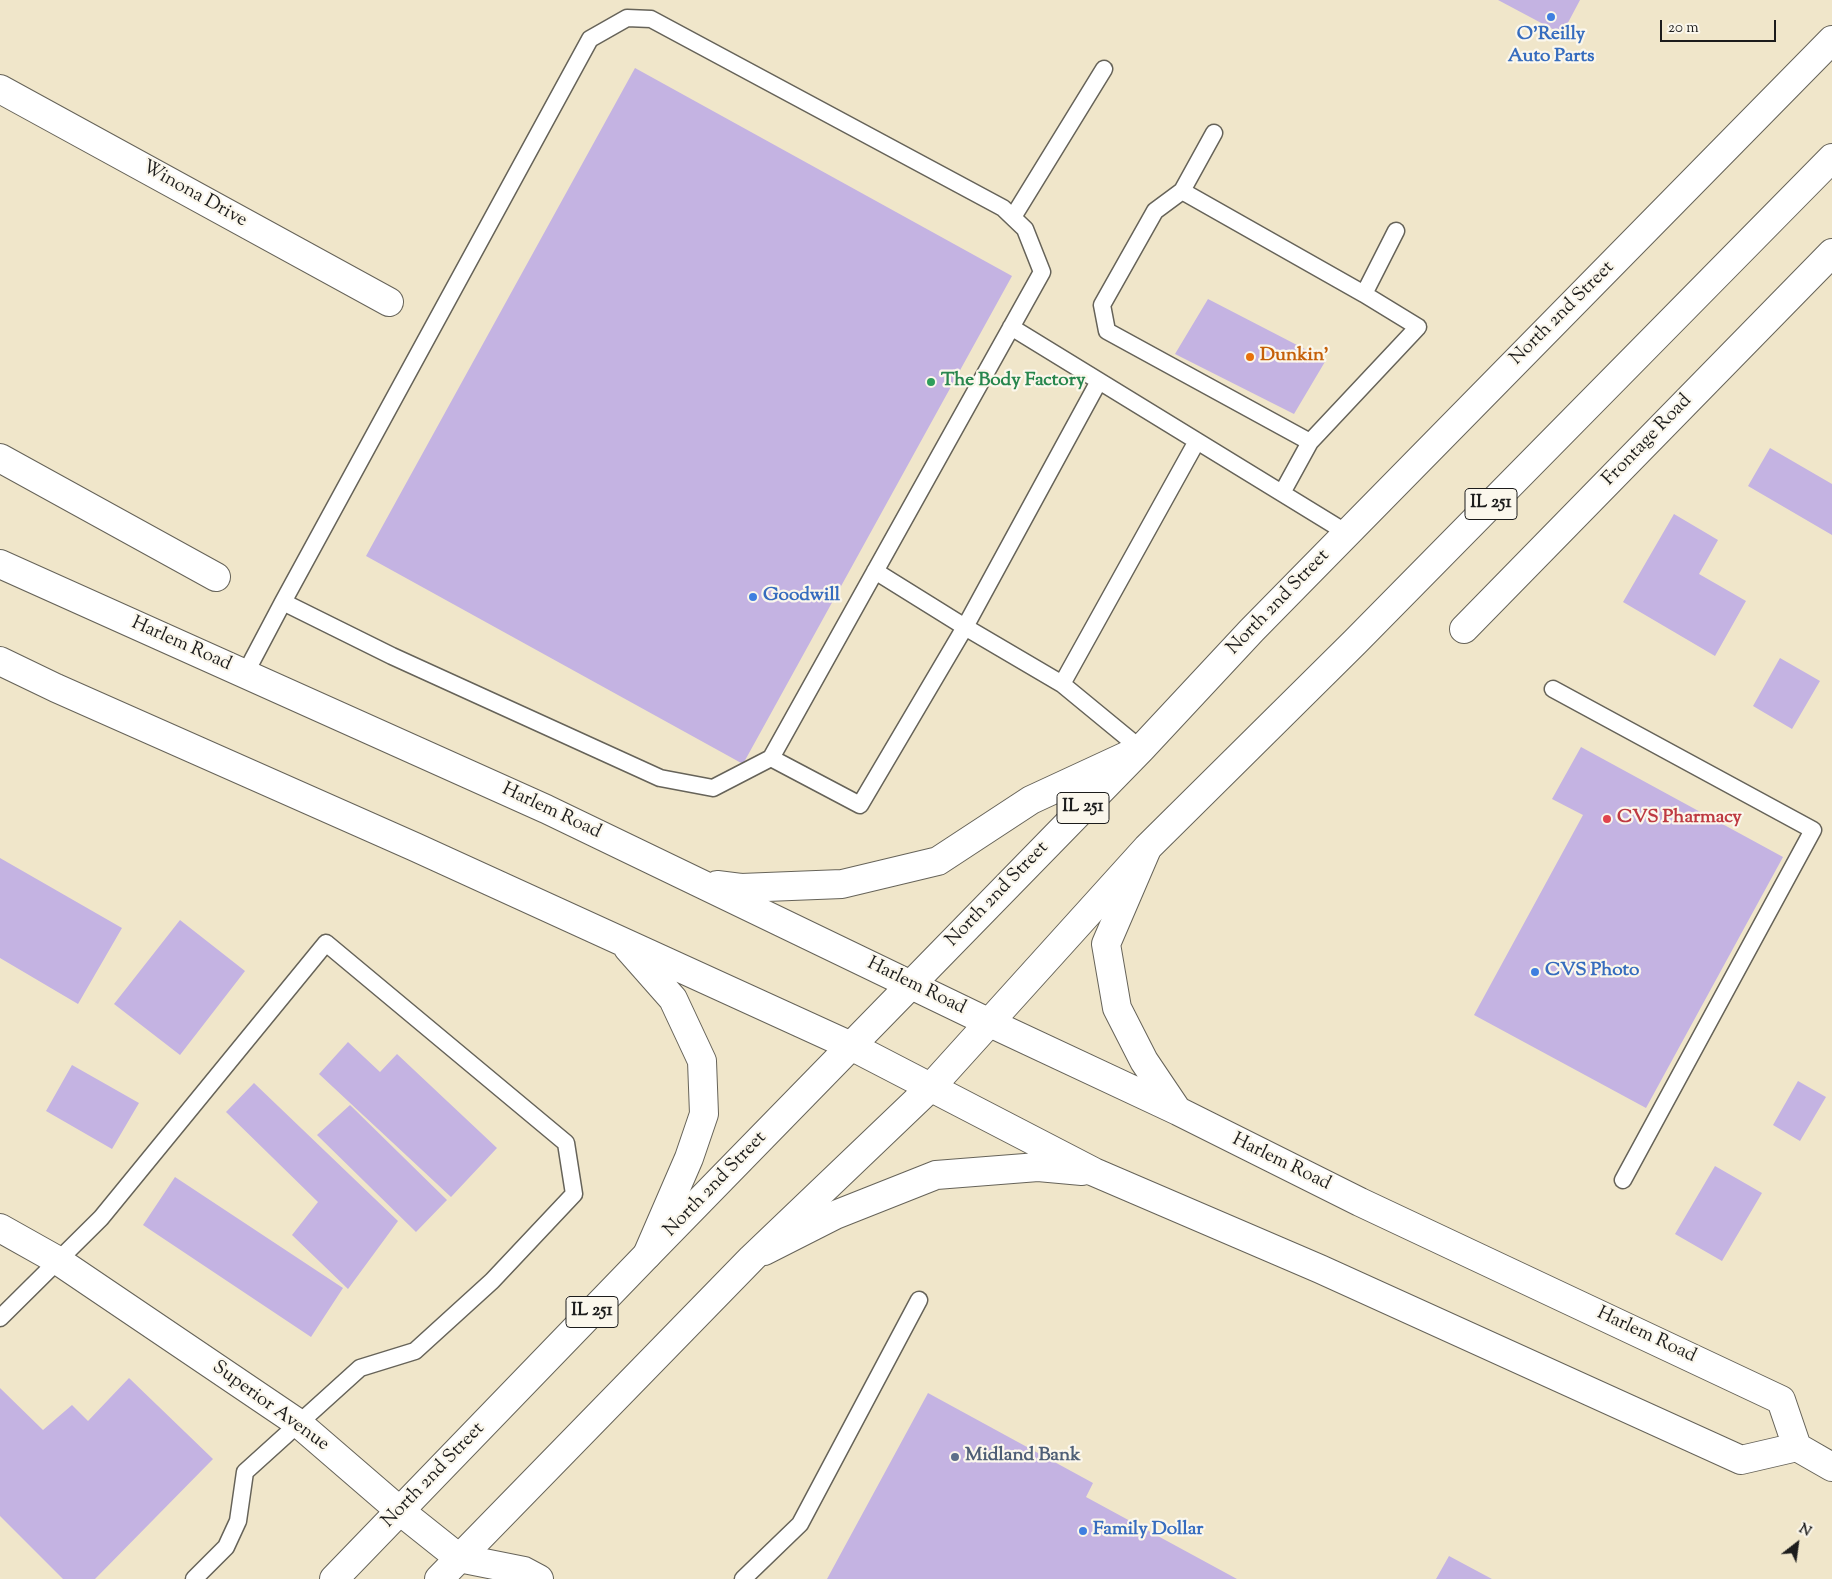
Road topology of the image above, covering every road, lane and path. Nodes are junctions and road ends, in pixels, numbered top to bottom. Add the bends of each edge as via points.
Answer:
1 (1832, 40) edge
2 (1104, 69) dead end
3 (0, 89) edge
4 (1214, 133) dead end
5 (1832, 158) edge
6 (1182, 191) junction
7 (1013, 218) junction
8 (1396, 232) dead end
9 (1832, 253) edge
10 (1364, 294) junction
11 (389, 302) dead end
12 (1011, 327) junction
13 (1100, 381) junction
14 (1197, 441) junction
15 (1310, 442) junction
16 (0, 458) edge
17 (1282, 493) junction
18 (1347, 533) junction
19 (0, 564) edge
20 (875, 571) junction
21 (216, 577) dead end
22 (283, 602) junction
23 (965, 627) junction
24 (1464, 629) dead end
25 (0, 661) edge
26 (246, 674) junction
27 (1062, 684) junction
28 (1553, 689) dead end
29 (1141, 749) junction
30 (771, 758) junction
31 (1148, 848) junction
32 (699, 882) junction
33 (620, 940) junction
34 (911, 984) junction
35 (990, 1023) junction
36 (851, 1046) junction
37 (931, 1087) junction
38 (1178, 1112) junction
39 (1094, 1172) junction
40 (1624, 1180) dead end
41 (0, 1228) edge
42 (647, 1255) junction
43 (752, 1258) junction
44 (57, 1260) junction
45 (919, 1300) dead end
46 (0, 1318) edge
47 (298, 1423) junction
48 (1797, 1447) junction
49 (1832, 1467) edge
50 (400, 1511) junction
51 (459, 1558) junction
52 (527, 1576) edge
53 (194, 1579) edge
54 (334, 1579) edge
55 (439, 1579) edge
56 (743, 1579) edge

1 - 18 main road, North 2nd Street / IL 251
2 - 7 lane
3 - 11 main road, Winona Drive
4 - 6 lane
5 - 31 main road, IL 251
6 - 10 lane
6 - 15 lane via 1155,211 1102,305 1107,330
7 - 12 lane via 1025,229 1042,272
7 - 22 lane via 1003,208 651,19 626,18 590,39
8 - 10 lane
9 - 24 main road, Frontage Road
10 - 15 lane via 1418,326
12 - 13 lane
12 - 20 lane
13 - 14 lane
13 - 23 lane
14 - 17 lane
14 - 27 lane
15 - 17 lane
16 - 21 main road
17 - 18 lane
18 - 29 main road, North 2nd Street / IL 251
19 - 26 main road, Harlem Road
20 - 23 lane
20 - 30 lane
22 - 26 lane
22 - 30 lane via 392,656 660,778 713,788
23 - 27 lane
23 - 30 lane via 860,805
25 - 33 main road
26 - 32 main road, Harlem Road
27 - 29 lane
28 - 40 lane via 1813,830
29 - 32 main road via 1031,800 938,862 842,884 741,888
29 - 34 main road, North 2nd Street / IL 251
31 - 35 main road, IL 251
31 - 38 main road via 1106,944 1117,1008 1144,1061
32 - 34 main road, Harlem Road
33 - 36 main road
33 - 42 main road via 674,999 702,1061 704,1114 689,1158
34 - 35 main road, Harlem Road
34 - 36 main road, North 2nd Street / IL 251
35 - 37 main road, IL 251
35 - 38 main road, Harlem Road
36 - 37 main road
36 - 42 main road, North 2nd Street / IL 251
37 - 39 main road
37 - 43 main road, IL 251
38 - 48 main road, Harlem Road via 1360,1202 1781,1400
39 - 43 main road via 1038,1167 936,1175 835,1214
39 - 48 main road via 1320,1269 1741,1460
41 - 44 main road, Superior Avenue
42 - 50 main road, North 2nd Street / IL 251
43 - 51 main road, IL 251
44 - 46 lane
44 - 47 main road, Superior Avenue
44 - 47 lane via 101,1218 326,943 566,1142 574,1194 492,1281 415,1351 360,1368
45 - 56 lane via 800,1524
47 - 50 main road, Superior Avenue
47 - 53 lane via 245,1472 238,1521 226,1547
48 - 49 main road
50 - 51 main road, Superior Avenue
50 - 54 main road, North 2nd Street / IL 251
51 - 52 main road, Superior Avenue
51 - 55 main road, IL 251

